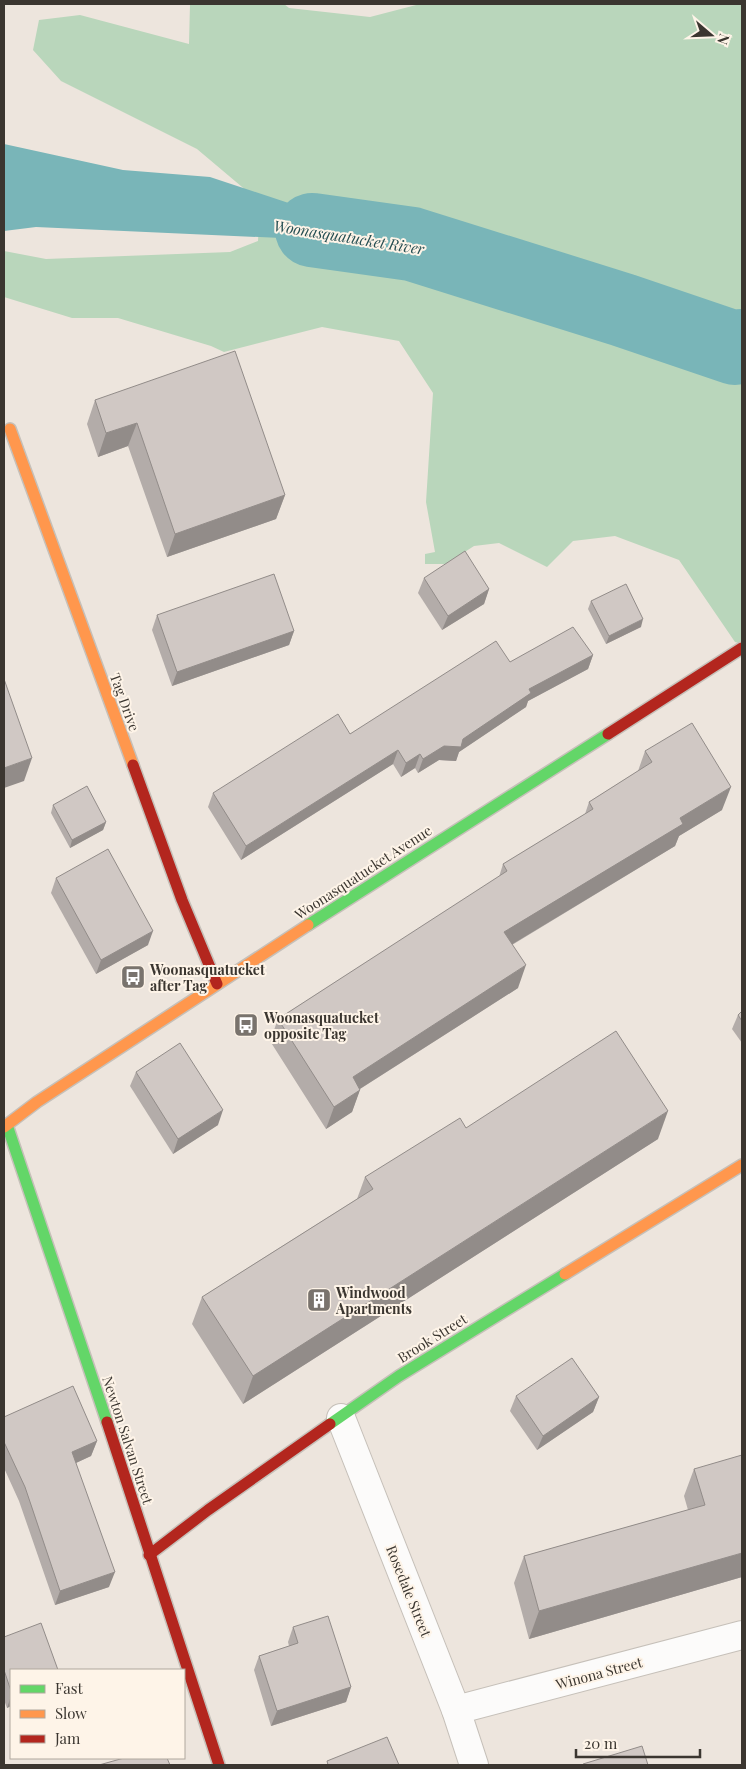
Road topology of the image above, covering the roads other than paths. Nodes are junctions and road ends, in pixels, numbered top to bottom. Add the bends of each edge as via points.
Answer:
1 (10, 429) dead end
2 (742, 648) edge
3 (217, 984) junction
4 (5, 1126) edge
5 (742, 1165) edge
6 (341, 1418) junction
7 (149, 1555) junction
8 (742, 1635) edge
9 (456, 1710) junction
10 (218, 1765) edge
11 (474, 1765) edge

1 - 3 street, Tag Drive via 182,900
2 - 3 street, Woonasquatucket Avenue
3 - 4 street, Woonasquatucket Avenue via 36,1102
4 - 7 street, Newton Salvan Street via 56,1266
5 - 6 street, Brook Street via 399,1376
6 - 7 street, Brook Street
6 - 9 street, Rosedale Street
7 - 10 street, Newton Salvan Street
8 - 9 street, Winona Street
9 - 11 street, Rosedale Street

